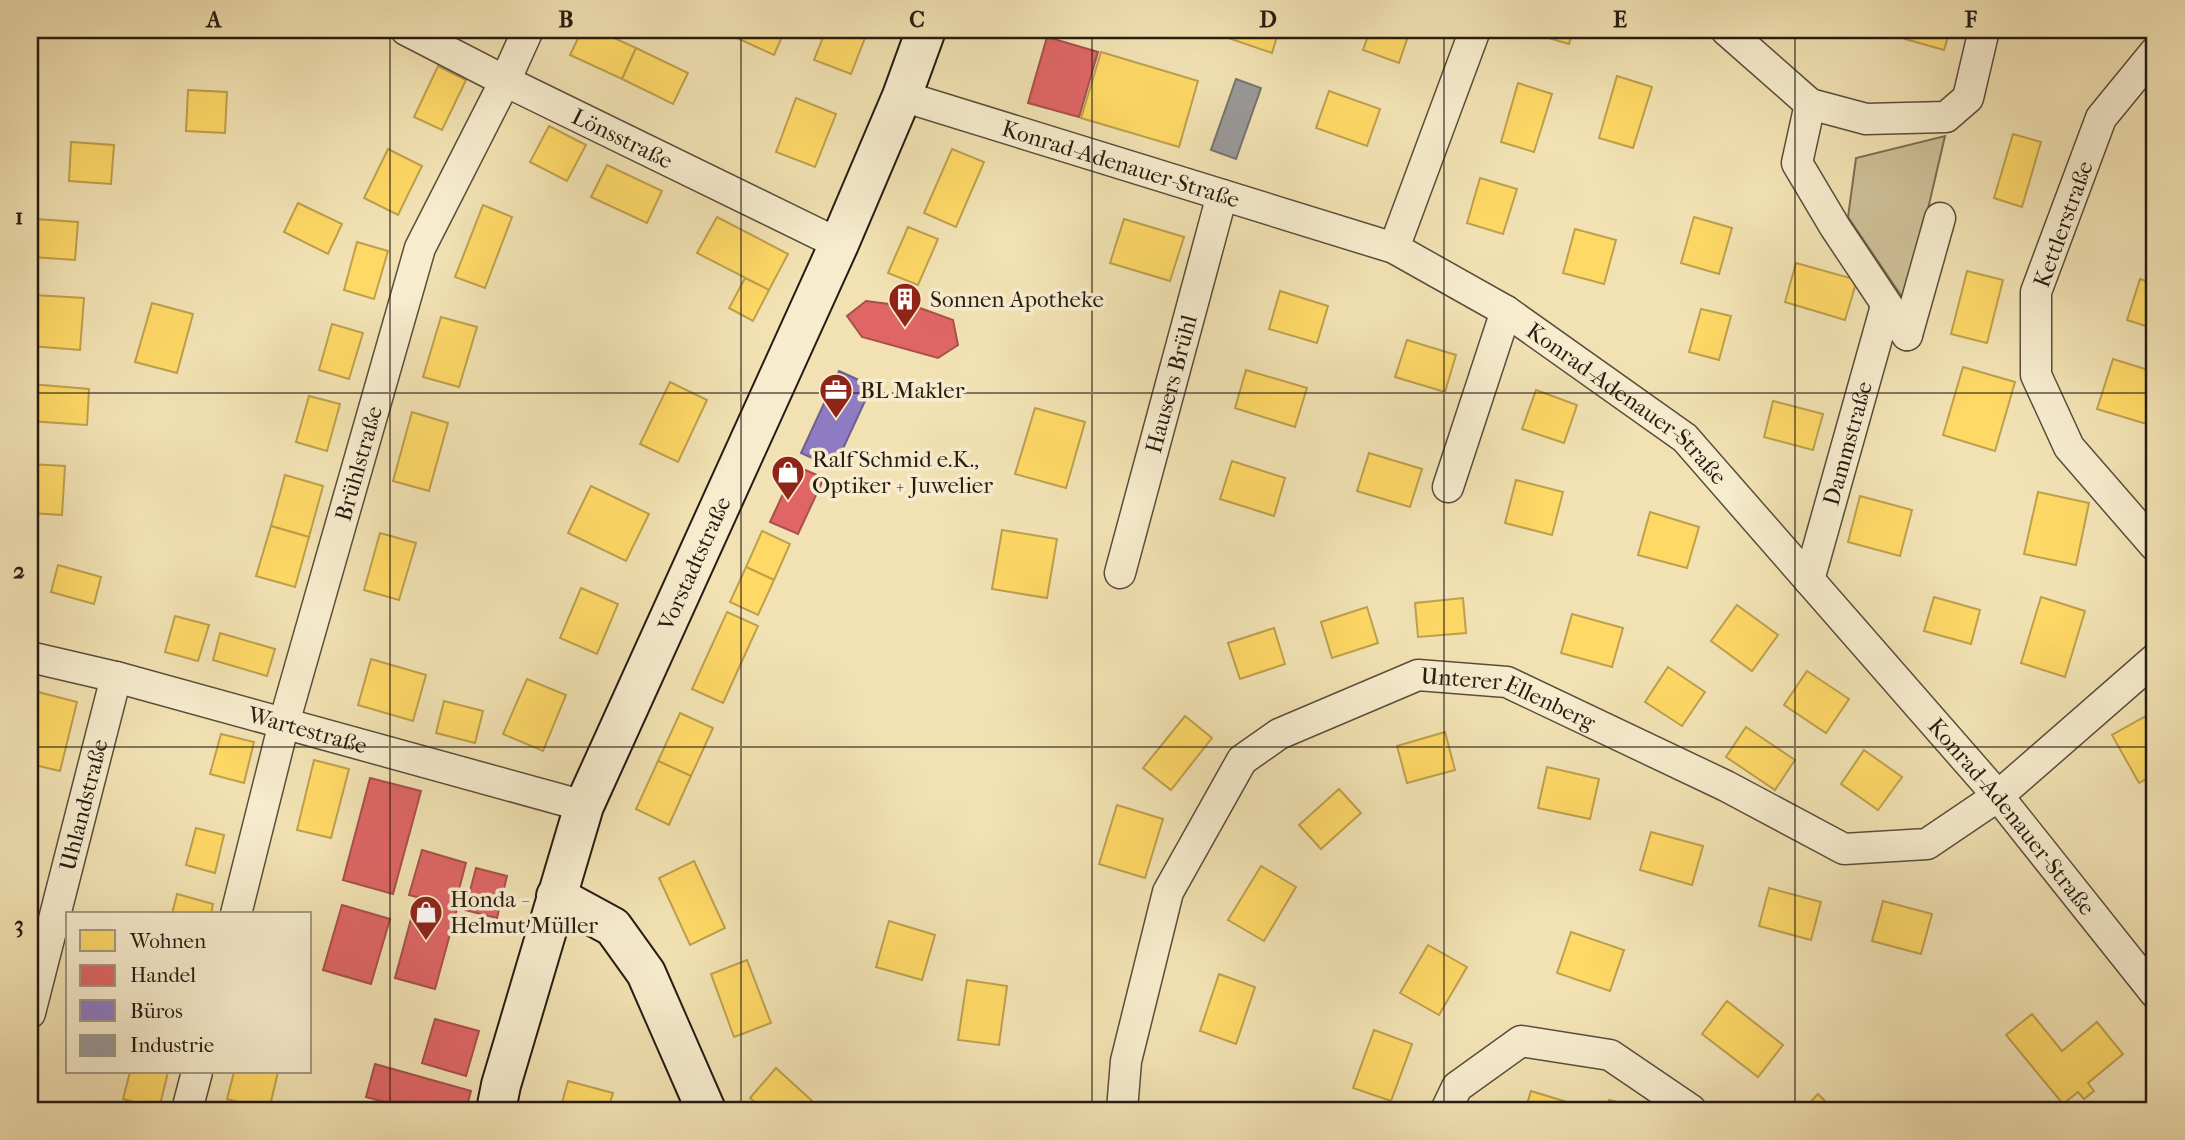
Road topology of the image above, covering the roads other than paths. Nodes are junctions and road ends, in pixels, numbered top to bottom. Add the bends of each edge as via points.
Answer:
1 (406, 30) edge
2 (528, 30) edge
3 (926, 30) edge
4 (1475, 30) edge
5 (1726, 30) edge
6 (1984, 30) edge
7 (2155, 52) edge
8 (505, 80) junction
9 (902, 96) junction
10 (1810, 104) junction
11 (1222, 195) junction
12 (1940, 218) dead end
13 (839, 244) junction
14 (1394, 248) junction
15 (1886, 306) junction
16 (1506, 310) junction
17 (1448, 487) dead end
18 (2155, 545) edge
19 (1120, 573) dead end
20 (1809, 580) junction
21 (30, 657) edge
22 (2155, 659) edge
23 (116, 677) junction
24 (284, 723) junction
25 (1998, 796) junction
26 (584, 806) junction
27 (556, 896) junction
28 (237, 912) edge
29 (2155, 993) edge
30 (30, 1013) edge
31 (196, 1074) edge
32 (187, 1110) edge
33 (496, 1110) edge
34 (706, 1110) edge
35 (1122, 1110) edge
36 (1447, 1110) edge
37 (1691, 1110) edge

1 - 8 street, Lönsstraße
2 - 8 street, Brühlstraße
3 - 9 main road, Vorstadtstraße
4 - 14 street
5 - 10 street
6 - 10 street via 1968,99 1946,117 1866,120
7 - 18 street, Kettlerstraße via 2101,118 2036,292 2036,375 2069,447
8 - 13 street, Lönsstraße
8 - 24 street, Brühlstraße via 420,248
9 - 11 street, Konrad-Adenauer-Straße
9 - 13 main road, Vorstadtstraße
10 - 15 street via 1797,163
11 - 14 street, Konrad-Adenauer-Straße
11 - 19 street, Hausers Brühl
12 - 15 street via 1907,335
13 - 26 main road, Vorstadtstraße
14 - 16 street, Konrad-Adenauer-Straße
15 - 20 street, Dammstraße
16 - 17 street
16 - 20 street, Konrad-Adenauer-Straße via 1685,438
20 - 25 street, Konrad-Adenauer-Straße
21 - 23 street, Wartestraße
22 - 25 street, Unterer Ellenberg
23 - 24 street, Wartestraße
23 - 30 street, Uhlandstraße
24 - 26 street, Wartestraße
24 - 28 street, Brühlstraße
25 - 29 street, Konrad-Adenauer-Straße
25 - 35 street, Unterer Ellenberg via 1927,844 1844,849 1726,786 1507,682 1418,675 1279,734 1242,761 1168,892 1126,1061
26 - 27 main road, Vorstadtstraße
27 - 33 main road, Vorstadtstraße
27 - 34 main road via 613,928 646,973
31 - 32 street
36 - 37 street via 1457,1087 1521,1041 1610,1055

